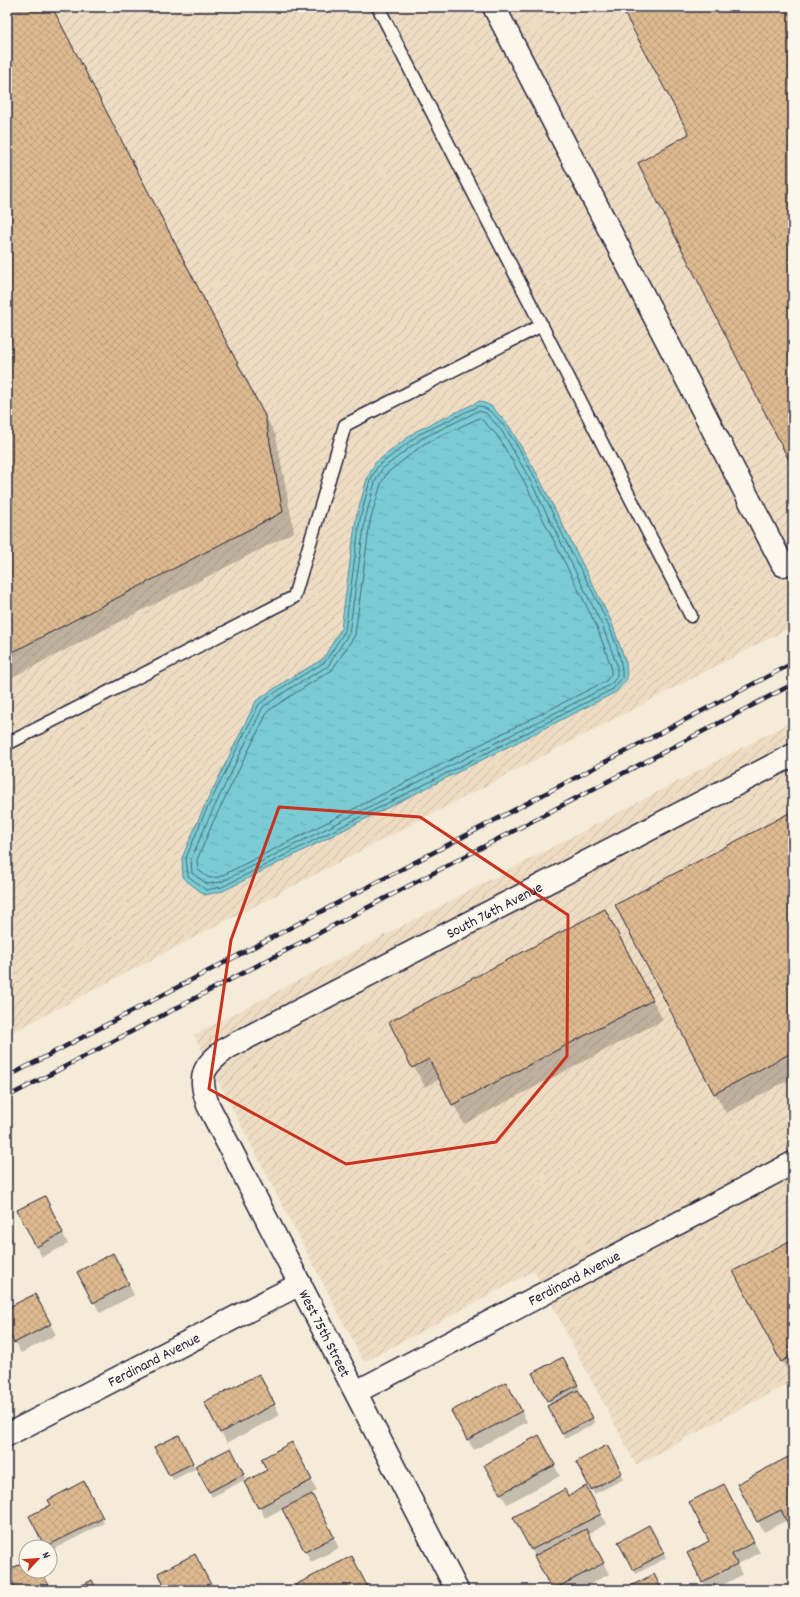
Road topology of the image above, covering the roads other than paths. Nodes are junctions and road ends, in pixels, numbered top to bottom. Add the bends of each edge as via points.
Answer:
1 (378, 7) edge
2 (494, 7) edge
3 (542, 325) junction
4 (783, 565) dead end
5 (691, 616) dead end
6 (7, 744) edge
7 (793, 755) edge
8 (203, 1073) joint
9 (793, 1163) edge
10 (300, 1284) junction
11 (356, 1392) junction
12 (7, 1435) edge
13 (458, 1590) edge

1 - 3 lane
2 - 4 street
3 - 5 lane
3 - 6 lane via 345,425 294,597
7 - 8 street, South 76th Avenue via 227,1048 212,1060
8 - 10 street, West 75th Street via 203,1091 208,1106
9 - 11 street, Ferdinand Avenue
10 - 11 street, West 75th Street
10 - 12 street, Ferdinand Avenue
11 - 13 street, West 75th Street

